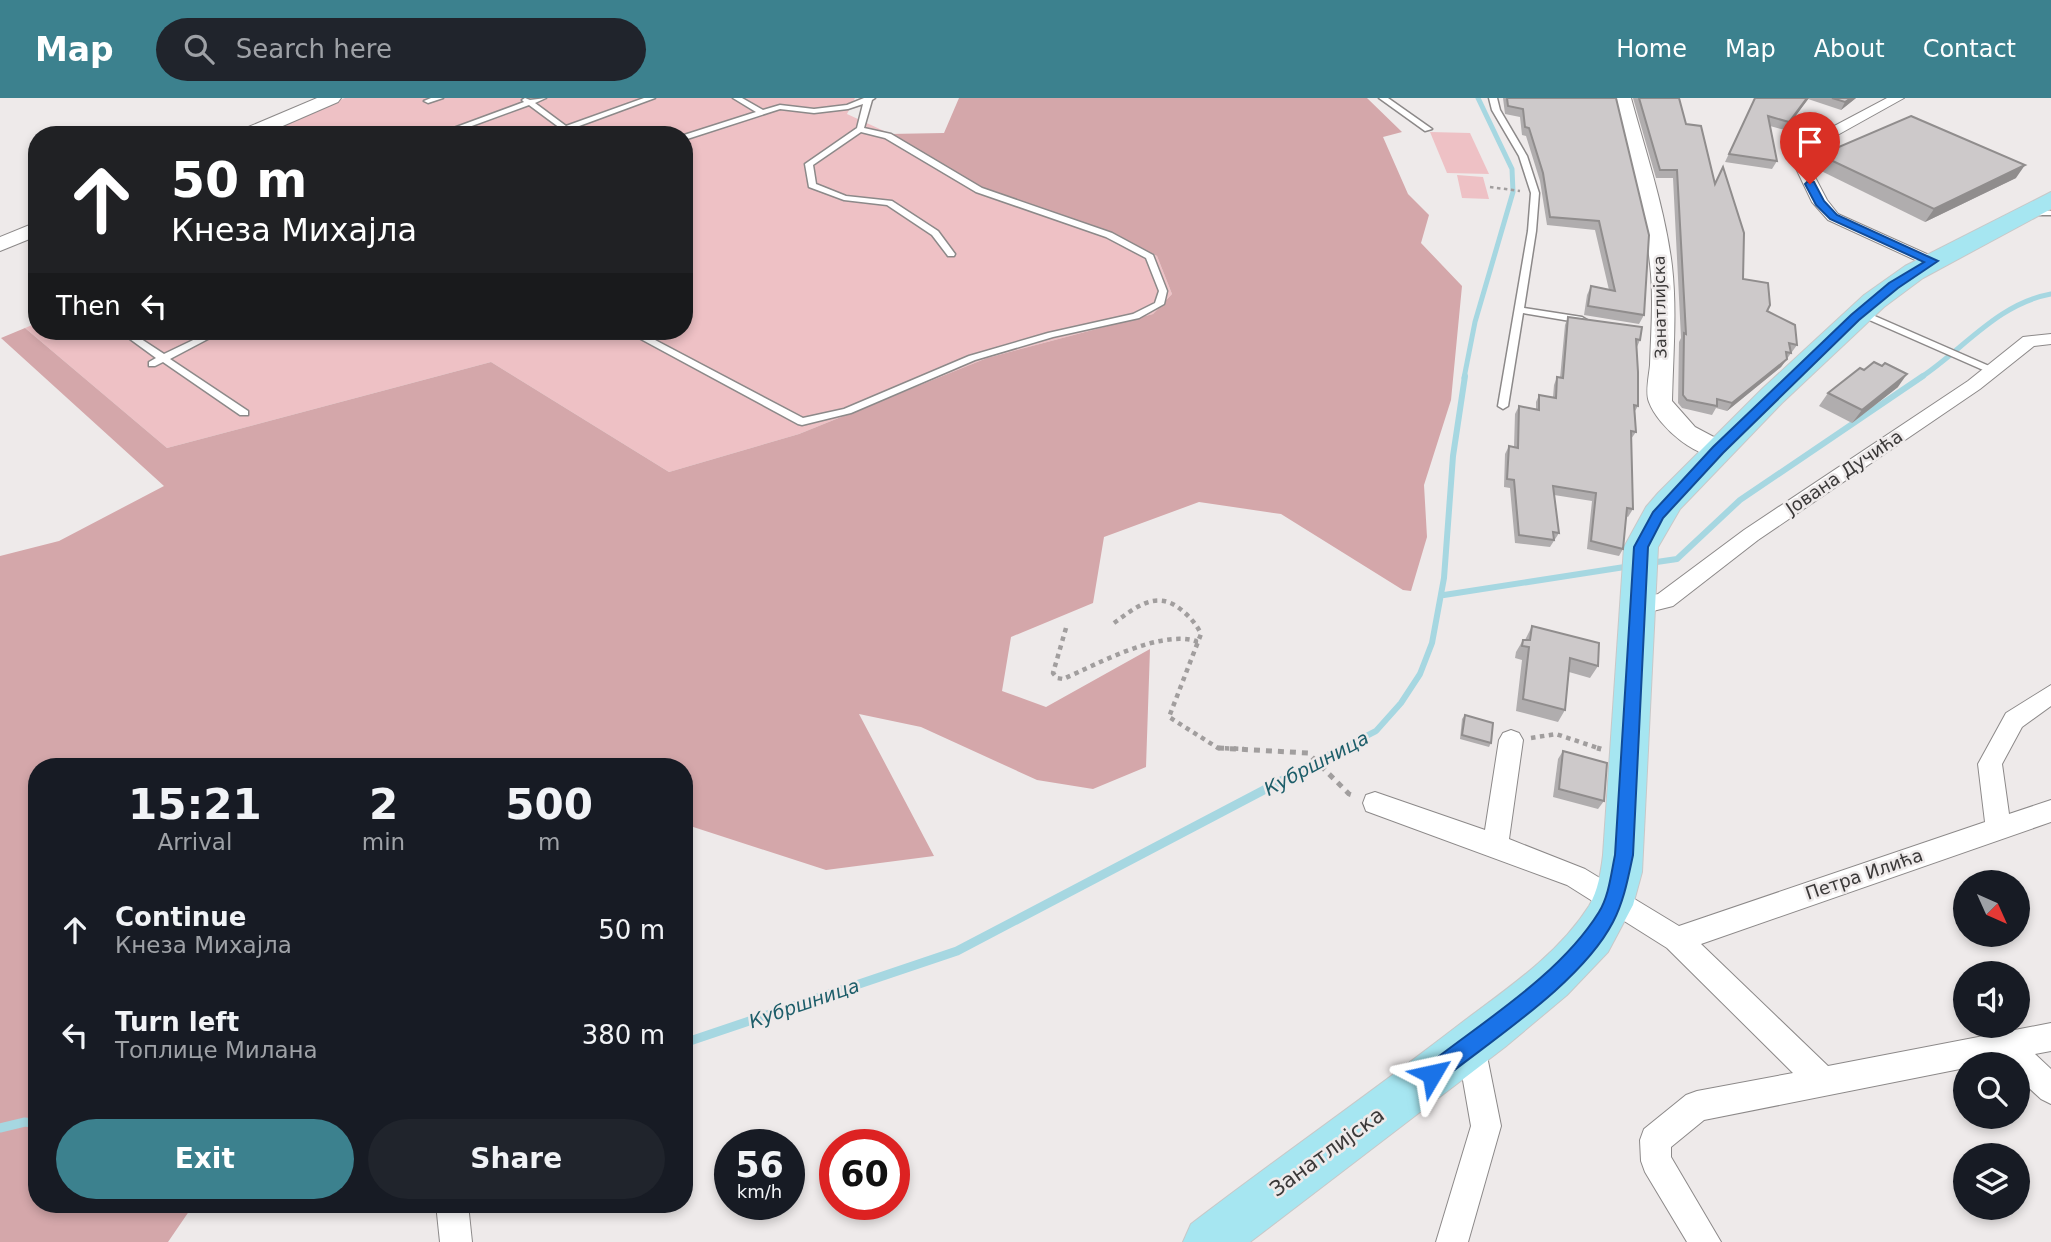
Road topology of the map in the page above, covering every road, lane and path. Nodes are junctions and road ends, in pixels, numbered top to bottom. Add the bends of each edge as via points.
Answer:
1 (332, 98) edge
2 (439, 98) edge
3 (542, 98) edge
4 (650, 98) edge
5 (737, 98) edge
6 (1383, 98) edge
7 (1493, 98) edge
8 (1622, 98) edge
9 (1898, 98) edge
10 (869, 99) edge
11 (526, 100) edge
12 (428, 102) dead end
13 (762, 113) junction
14 (267, 126) edge
15 (462, 126) edge
16 (562, 126) edge
17 (571, 126) edge
18 (860, 128) junction
19 (1428, 129) dead end
20 (693, 135) edge
21 (1490, 187) dead end
22 (1524, 191) dead end
23 (2051, 199) edge
24 (2024, 212) junction
25 (2051, 213) edge
26 (28, 233) edge
27 (0, 245) edge
28 (951, 254) dead end
29 (1932, 261) junction
30 (1520, 310) junction
31 (1861, 313) junction
32 (1587, 321) edge
33 (2051, 339) edge
34 (137, 340) edge
35 (201, 340) edge
36 (648, 340) edge
37 (2029, 341) junction
38 (2051, 352) edge
39 (164, 358) junction
40 (152, 364) dead end
41 (1993, 371) junction
42 (1503, 406) dead end
43 (244, 413) dead end
44 (1718, 450) junction
45 (1637, 598) junction
46 (1114, 623) dead end
47 (1066, 628) dead end
48 (1193, 658) junction
49 (2051, 694) edge
50 (1511, 740) joint
51 (1628, 757) junction
52 (1349, 794) dead end
53 (1375, 803) dead end
54 (2051, 811) edge
55 (1998, 827) junction
56 (1495, 845) junction
57 (1614, 900) junction
58 (1677, 939) junction
59 (2051, 1037) edge
60 (2003, 1045) junction
61 (1471, 1046) junction
62 (1822, 1082) junction
63 (2051, 1089) edge
64 (453, 1213) edge
65 (456, 1242) edge
66 (1209, 1242) edge
67 (1452, 1242) edge
68 (1705, 1242) edge

1 - 14 street
2 - 12 lane
3 - 11 lane
4 - 17 lane
5 - 13 lane
6 - 19 lane
7 - 30 lane via 1535,186
8 - 44 street, Занатлијска via 1661,265 1657,332 1660,401 1680,428
9 - 29 street via 1811,144 1799,160 1833,217
10 - 13 lane via 848,107 814,111 779,107
10 - 18 lane
11 - 15 lane
11 - 16 lane
13 - 20 lane
18 - 28 lane via 809,164 812,185 844,198 889,203 935,233
18 - 36 lane via 888,136 979,190 1109,235 1150,257 1163,291 1158,304 1136,316 972,358 847,411 802,422
21 - 22 path
23 - 24 main road
24 - 25 lane
24 - 29 main road
26 - 27 street
29 - 31 main road
30 - 32 lane
30 - 42 lane
31 - 41 lane
31 - 44 main road
33 - 37 street
34 - 39 lane
35 - 39 lane
37 - 38 street
37 - 41 street, Јована Дучића
39 - 40 lane
39 - 43 lane
41 - 45 street, Јована Дучића via 1751,535 1665,600
44 - 45 main road, Занатлијска via 1658,515 1641,547
45 - 51 main road, Занатлијска
46 - 48 path via 1147,600 1164,599 1199,627
47 - 48 path via 1053,673 1057,678 1164,640 1196,641
48 - 52 path via 1169,717 1217,748 1308,753
49 - 55 street via 2014,720 1990,764
50 - 51 path via 1556,734
50 - 56 street
51 - 57 main road, Занатлијска via 1624,855
53 - 56 street
54 - 55 street, Петра Илића
55 - 58 street, Петра Илића
56 - 57 street via 1576,877
57 - 58 street
57 - 61 main road, Занатлијска via 1576,957
58 - 62 street
59 - 60 street
60 - 62 street
60 - 63 street
61 - 66 main road, Занатлијска
61 - 67 street via 1486,1126
62 - 68 street via 1697,1106 1655,1140 1656,1161
64 - 65 street

